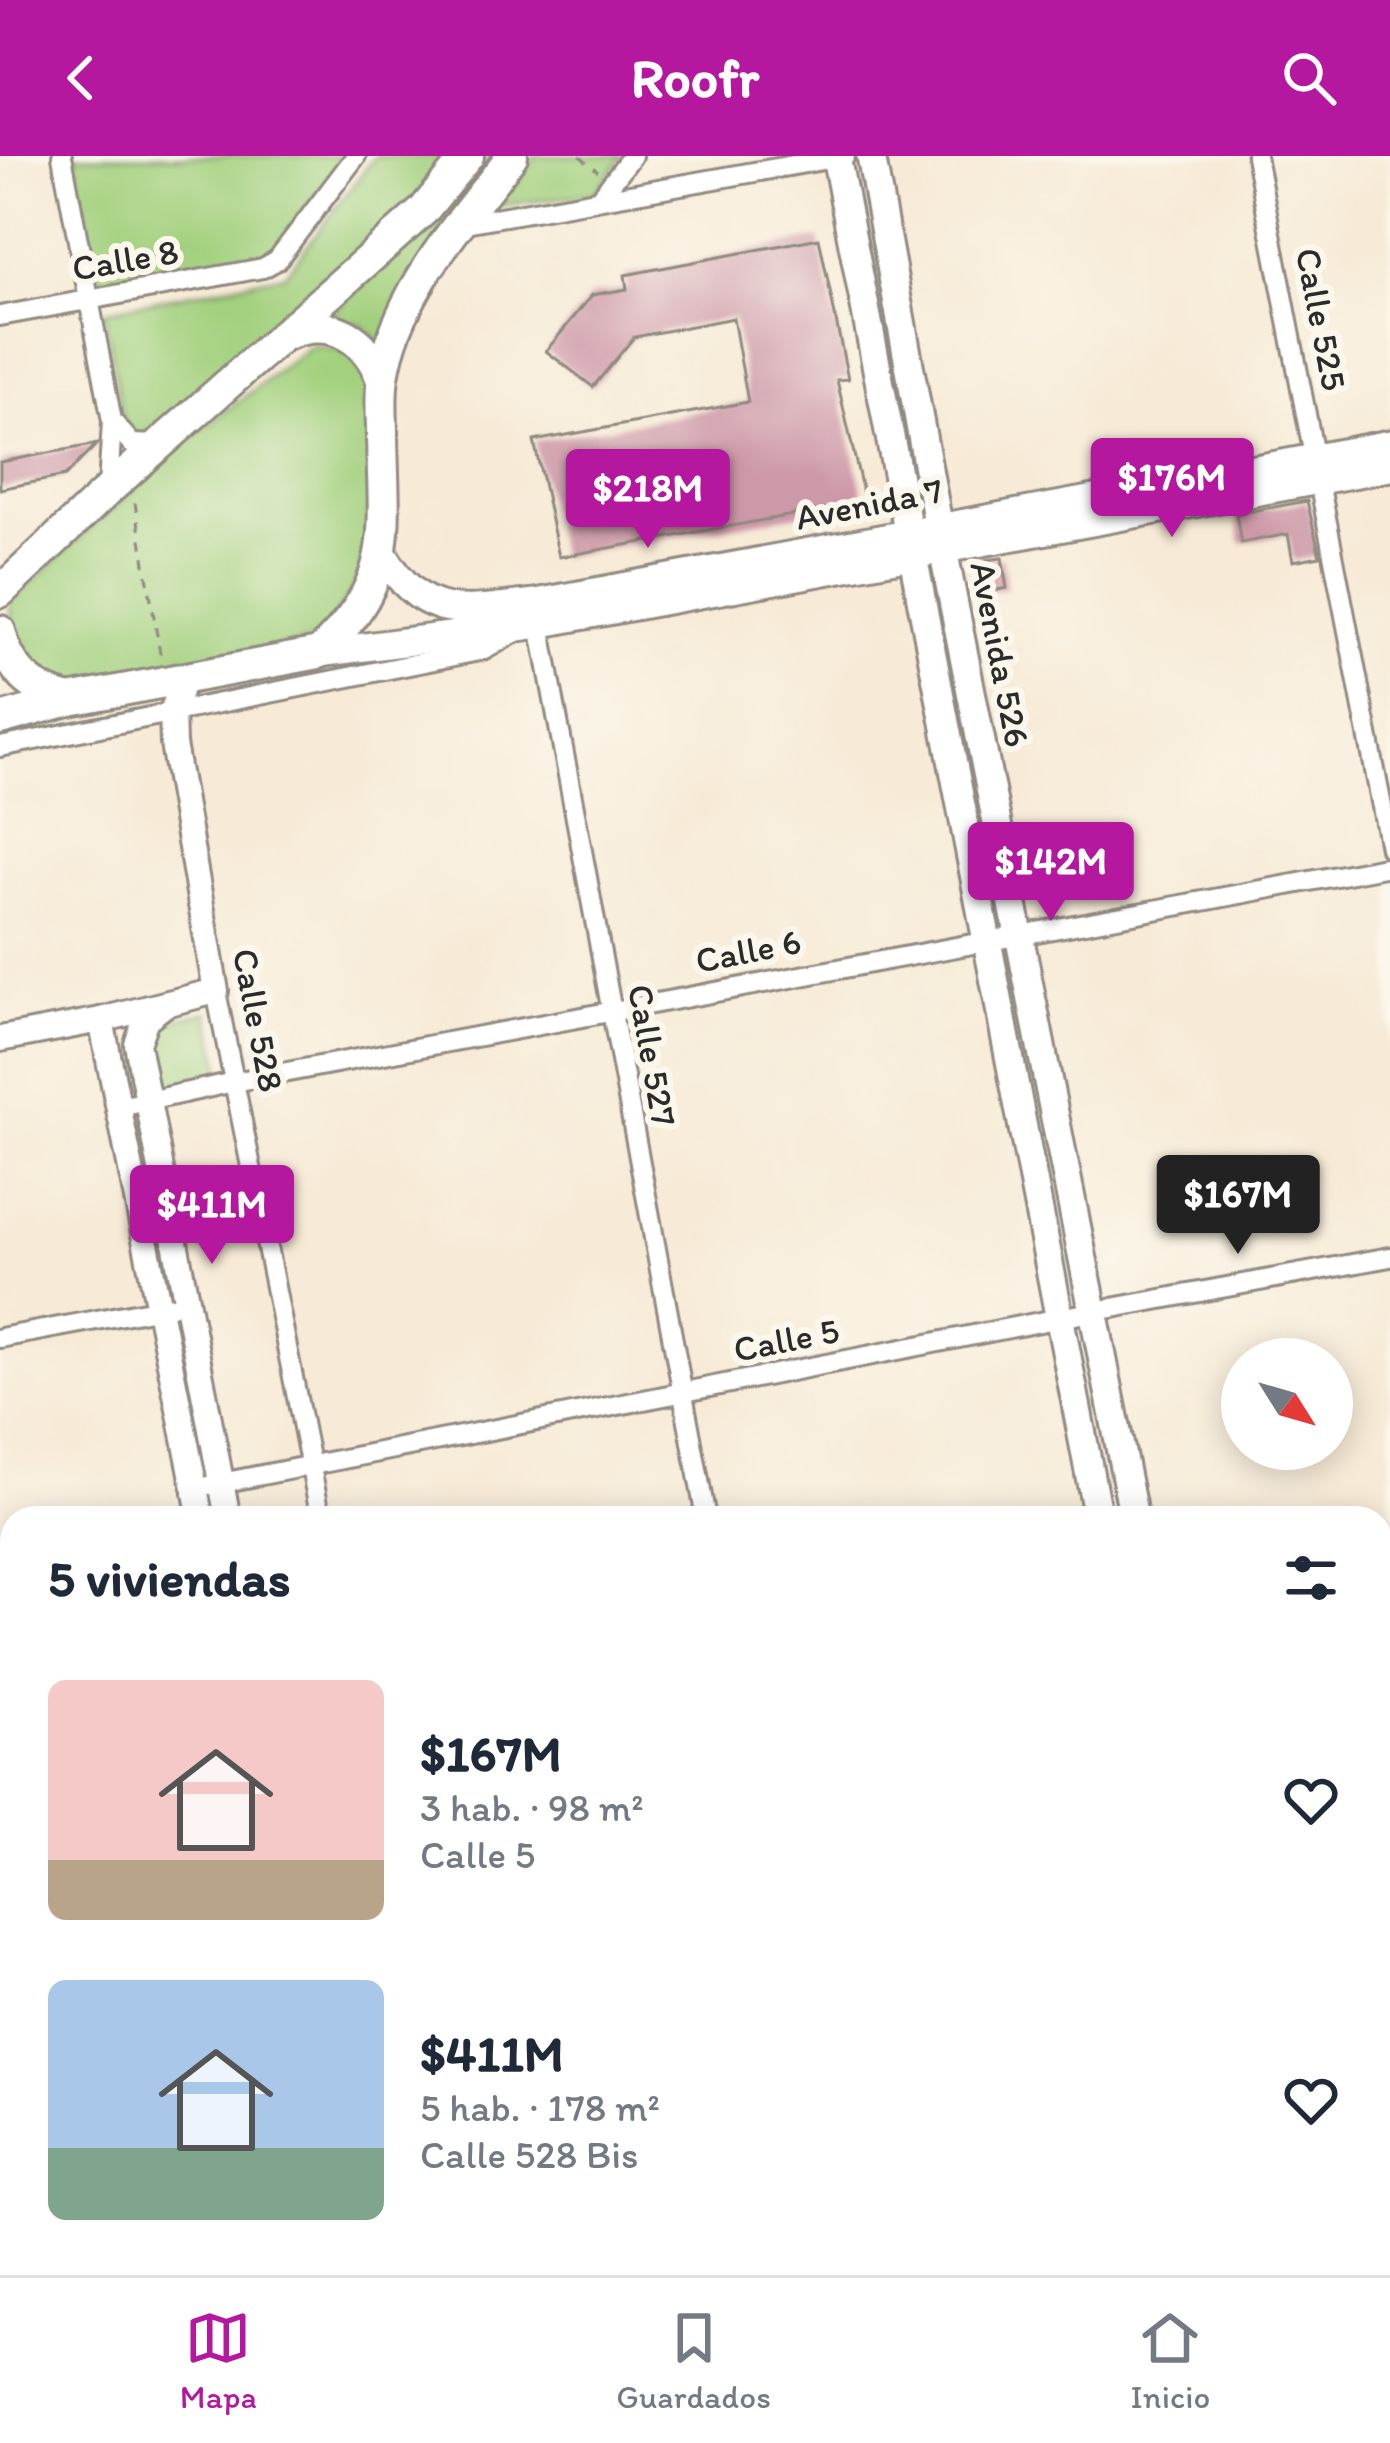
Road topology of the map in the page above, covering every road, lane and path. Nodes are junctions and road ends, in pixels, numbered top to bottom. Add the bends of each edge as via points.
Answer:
1 (62, 156) edge
2 (356, 156) edge
3 (468, 156) edge
4 (512, 156) edge
5 (632, 156) edge
6 (871, 156) edge
7 (1256, 156) edge
8 (839, 157) edge
9 (601, 196) junction
10 (460, 224) junction
11 (90, 298) junction
12 (0, 316) edge
13 (282, 337) junction
14 (382, 380) junction
15 (112, 421) junction
16 (1390, 444) edge
17 (159, 445) junction
18 (1390, 467) edge
19 (1318, 469) junction
20 (118, 482) junction
21 (941, 540) junction
22 (911, 546) junction
23 (383, 554) junction
24 (3, 598) edge
25 (534, 618) junction
26 (0, 632) edge
27 (319, 652) junction
28 (174, 690) junction
29 (69, 700) junction
30 (0, 719) edge
31 (0, 747) edge
32 (1390, 848) edge
33 (1390, 866) edge
34 (1021, 936) junction
35 (989, 941) junction
36 (215, 992) junction
37 (165, 1005) junction
38 (612, 1013) junction
39 (101, 1020) junction
40 (0, 1039) edge
41 (234, 1082) junction
42 (149, 1100) junction
43 (121, 1107) junction
44 (1390, 1257) edge
45 (188, 1304) junction
46 (159, 1308) junction
47 (1096, 1310) junction
48 (1061, 1318) junction
49 (0, 1338) edge
50 (682, 1394) junction
51 (310, 1466) junction
52 (222, 1484) junction
53 (195, 1488) junction
54 (199, 1506) edge
55 (226, 1506) edge
56 (318, 1506) edge
57 (704, 1506) edge
58 (1096, 1506) edge
59 (1132, 1506) edge

1 - 11 street
2 - 11 street, Calle 8 via 263,268
3 - 13 main road via 422,211
4 - 10 main road
5 - 9 street
6 - 21 main road, Avenida 526
7 - 19 street, Calle 525
8 - 9 street
8 - 22 main road, Avenida 526
9 - 10 street
10 - 14 main road via 405,310
11 - 12 street, Calle 8
11 - 15 street
13 - 14 main road via 302,328 344,332 362,343
13 - 17 main road
14 - 23 main road
15 - 17 street via 132,444
15 - 20 street
16 - 19 main road, Avenida 7
17 - 20 main road
18 - 19 main road, Avenida 7
19 - 21 main road, Avenida 7
19 - 32 street, Calle 525
20 - 24 main road
20 - 28 path
21 - 22 main road, Avenida 7
21 - 34 main road, Avenida 526
22 - 25 main road, Avenida 7
22 - 35 main road, Avenida 526
23 - 25 main road, Avenida 7 via 401,584 429,603
23 - 27 main road via 359,609
25 - 27 main road, Avenida 7
25 - 28 street, Avenida 7 via 484,650
25 - 38 street, Calle 527
26 - 29 main road via 29,684
27 - 28 main road, Avenida 7
28 - 29 main road, Avenida 7
28 - 31 street, Avenida 7
28 - 36 street, Calle 528 via 173,744
29 - 30 main road, Avenida 7
33 - 34 street, Calle 6
34 - 35 street, Calle 6
34 - 47 main road, Avenida 526
35 - 38 street, Calle 6
35 - 48 main road, Avenida 526
36 - 37 street
36 - 41 street, Calle 528
37 - 39 street
37 - 42 street via 146,1019 136,1044
38 - 41 street, Calle 6
38 - 50 street, Calle 527
39 - 40 street
39 - 43 street
41 - 42 street, Calle 6
41 - 51 street, Calle 528
42 - 43 street, Calle 6
42 - 45 street
43 - 46 street
44 - 47 street, Calle 5
45 - 46 street
45 - 52 street
46 - 49 street
46 - 53 street
47 - 48 street, Calle 5
47 - 59 main road, Avenida 526
48 - 50 street, Calle 5
48 - 58 main road, Avenida 526
50 - 51 street, Calle 5
50 - 57 street, Calle 527
51 - 52 street, Calle 5
51 - 56 street, Calle 528
52 - 53 street, Calle 5
52 - 55 street
53 - 54 street

